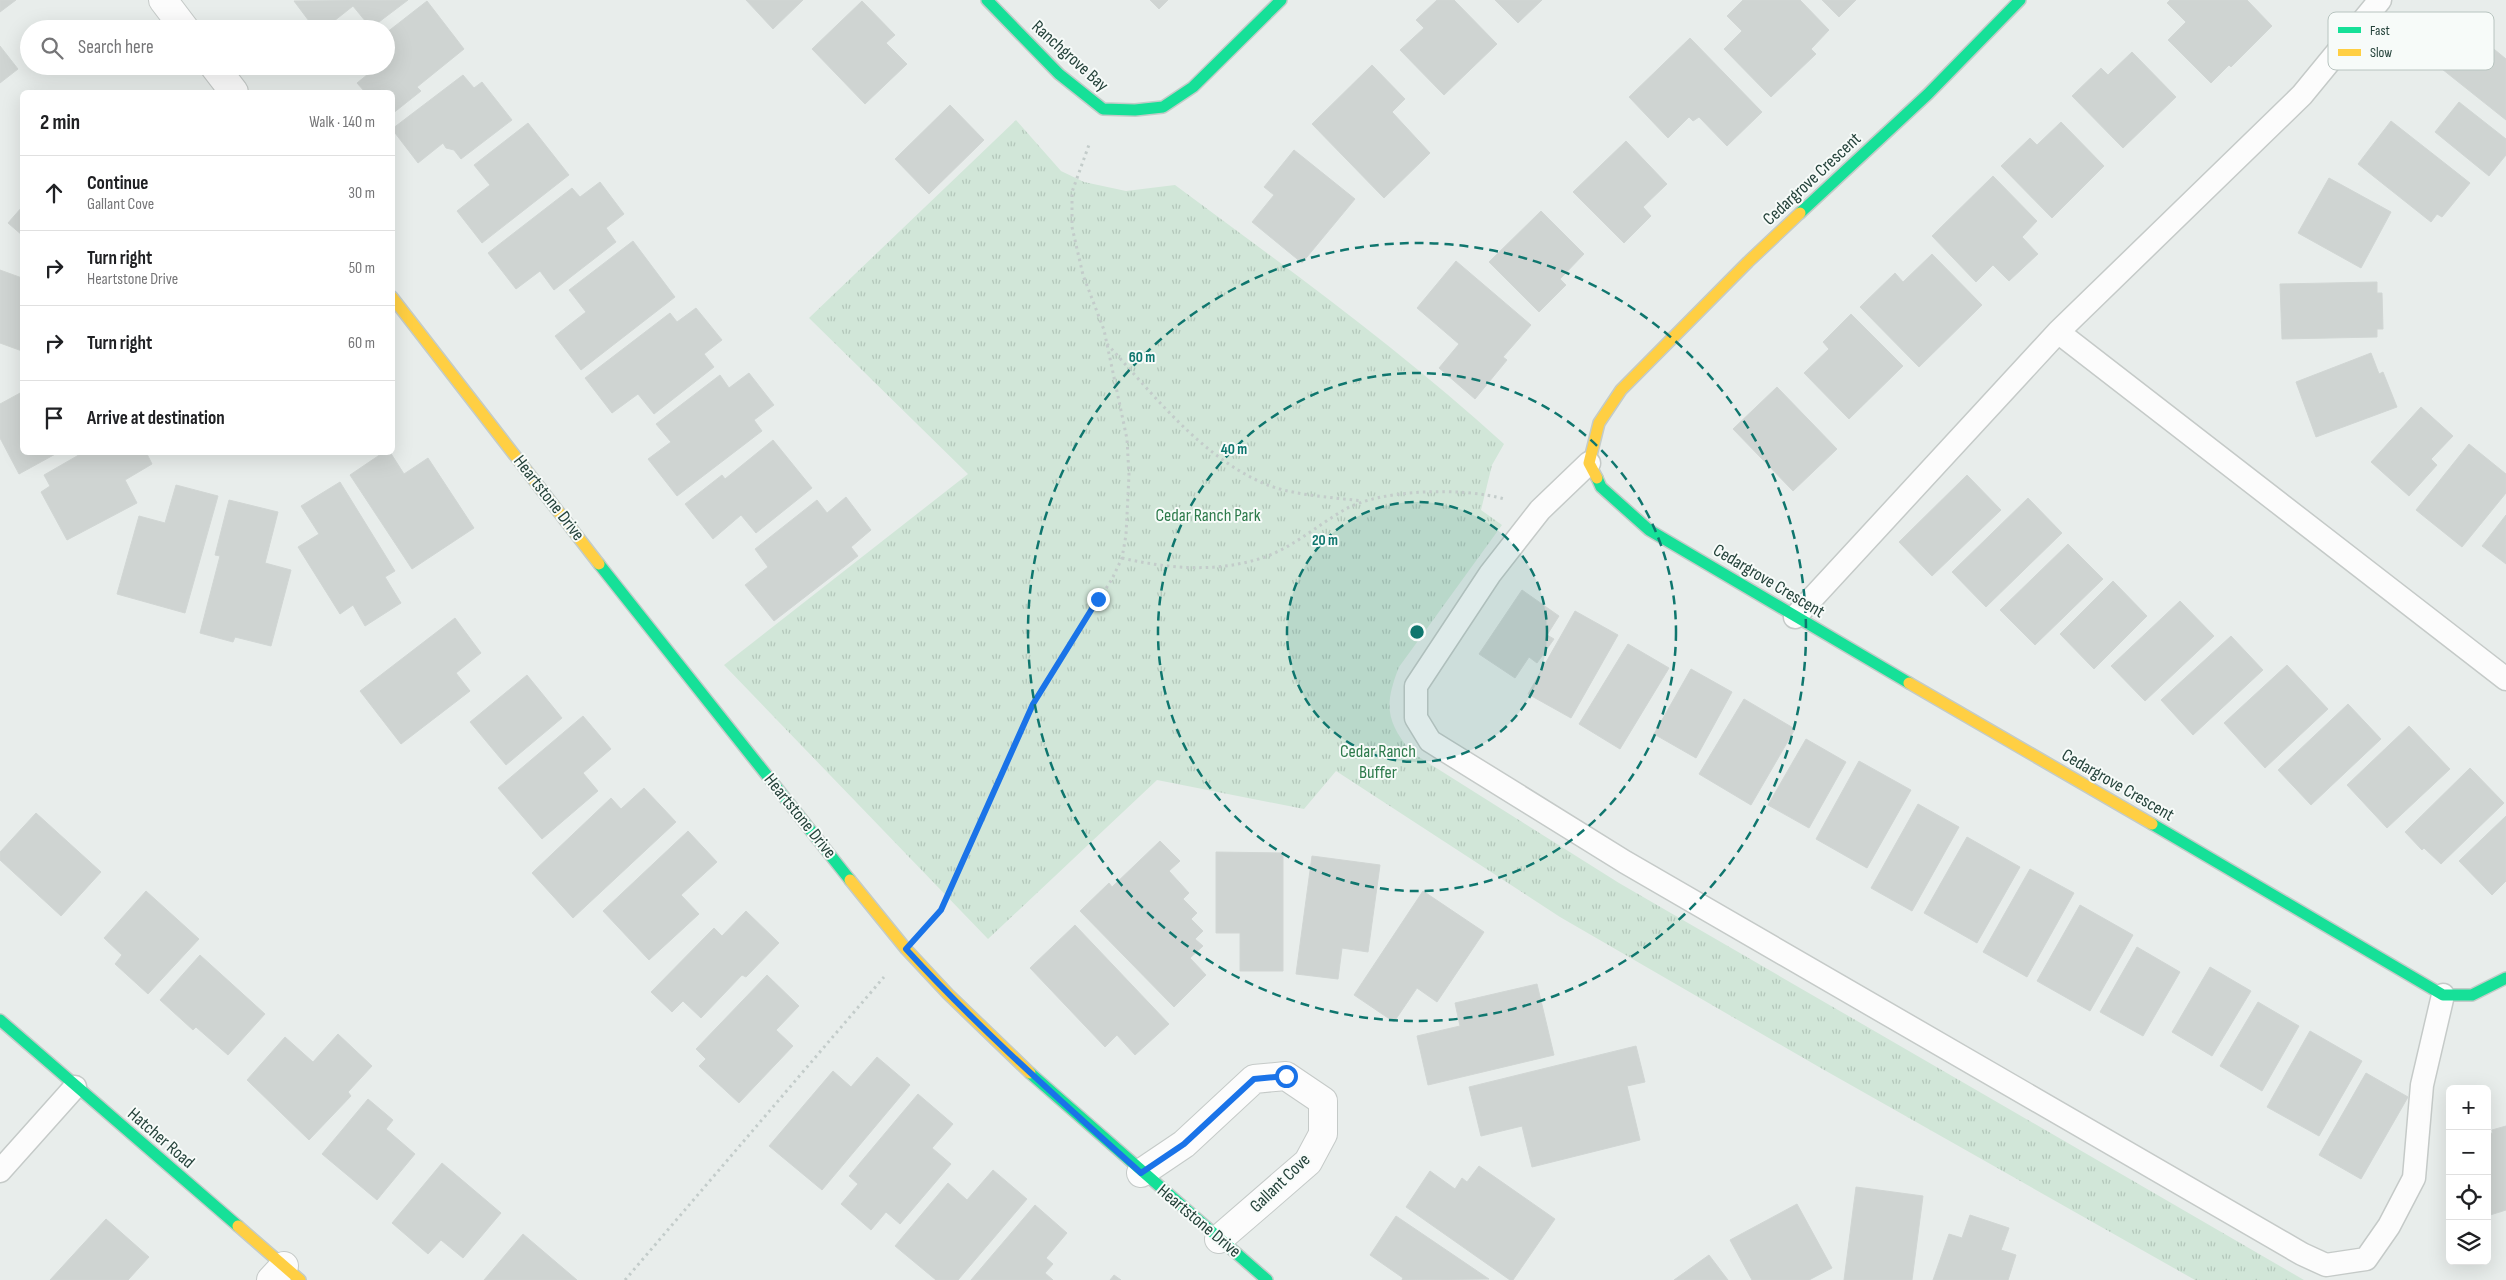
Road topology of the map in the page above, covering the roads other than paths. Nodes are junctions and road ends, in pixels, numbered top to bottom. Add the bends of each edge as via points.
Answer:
1 (163, 0) edge
2 (987, 0) edge
3 (1281, 0) edge
4 (2020, 0) edge
5 (2380, 0) edge
6 (2370, 12) edge
7 (178, 20) edge
8 (2328, 63) edge
9 (221, 75) edge
10 (232, 90) edge
11 (397, 312) edge
12 (2058, 332) junction
13 (1589, 463) junction
14 (1795, 617) junction
15 (2506, 679) edge
16 (2506, 978) edge
17 (2442, 995) junction
18 (0, 1020) edge
19 (75, 1087) junction
20 (0, 1171) edge
21 (1141, 1173) junction
22 (1219, 1239) junction
23 (285, 1275) edge
24 (1267, 1280) edge

1 - 7 street
2 - 3 street, Ranchgrove Bay via 1059,74 1103,109 1135,110 1163,106 1193,86
4 - 13 street, Cedargrove Crescent via 1928,94 1748,262 1621,390 1599,424
5 - 6 lane
8 - 12 lane via 2302,95
9 - 10 street
11 - 21 street, Heartstone Drive via 906,949 1052,1093
12 - 14 lane
12 - 15 lane
13 - 14 street, Cedargrove Crescent via 1601,487 1649,530
13 - 17 lane via 1540,510 1490,574 1416,686 1416,718 1430,741 1625,862 2326,1266 2366,1259 2389,1226 2414,1178 2422,1085
14 - 17 street, Cedargrove Crescent
16 - 17 street via 2472,995
18 - 19 street, Hatcher Road
19 - 20 lane
19 - 23 street, Hatcher Road
21 - 22 street, Heartstone Drive
21 - 22 street, Gallant Cove via 1184,1144 1254,1079 1286,1076 1322,1101 1323,1134 1308,1162
22 - 24 street, Heartstone Drive

